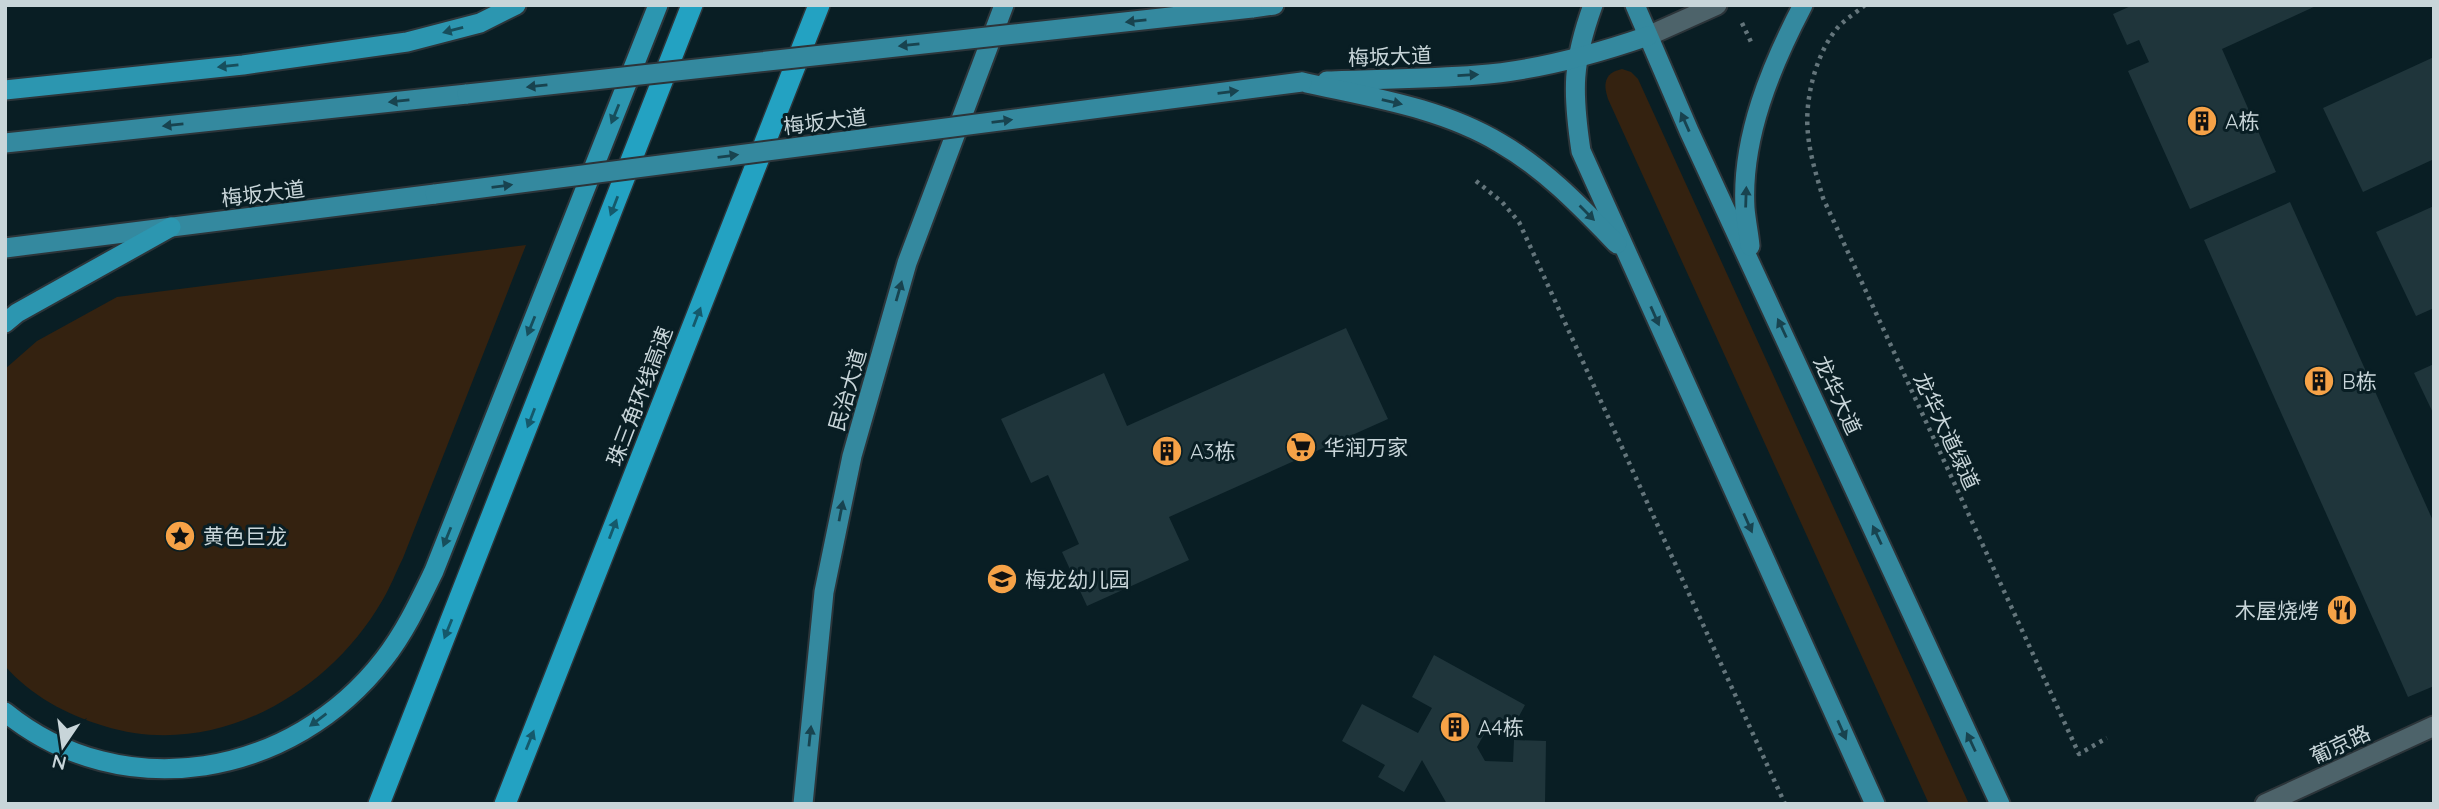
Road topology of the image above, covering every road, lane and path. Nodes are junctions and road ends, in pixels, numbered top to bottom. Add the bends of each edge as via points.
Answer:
1 (516, 5) edge
2 (658, 5) edge
3 (692, 5) edge
4 (819, 5) edge
5 (1004, 5) edge
6 (1275, 5) edge
7 (1593, 5) edge
8 (1635, 5) edge
9 (1717, 5) edge
10 (1802, 5) edge
11 (1865, 5) edge
12 (1742, 23) dead end
13 (1648, 36) junction
14 (1752, 45) dead end
15 (1577, 58) junction
16 (1302, 82) junction
17 (5, 90) edge
18 (5, 143) edge
19 (1476, 181) dead end
20 (171, 227) junction
21 (5, 248) edge
22 (1626, 254) junction
23 (1753, 265) junction
24 (5, 323) edge
25 (5, 712) edge
26 (2434, 726) edge
27 (2106, 738) dead end
28 (379, 804) edge
29 (505, 804) edge
30 (803, 804) edge
31 (1785, 804) edge
32 (1875, 804) edge
33 (2000, 804) edge
34 (2265, 804) edge

1 -> 17 highway via 480,23 407,42
2 -> 25 highway via 434,571 412,618 383,660 347,698 306,729 260,752 213,766 164,770 116,765 69,751
3 -> 28 highway
29 -> 4 highway, 珠三角环线高速
30 -> 5 main road, 民治大道 via 824,593 852,456 907,262
6 -> 18 main road, bridge
7 - 15 main road
8 - 13 main road, 龙华大道
9 - 13 street
23 -> 10 main road via 1745,207 1747,163 1785,38
11 - 27 path, 龙华大道绿道 via 1839,26 1823,51 1812,83 1807,132 1823,198 2079,754
12 - 14 path
13 - 15 main road, 梅坂大道
23 -> 13 main road, 龙华大道
16 -> 15 main road, 梅坂大道 via 1477,75
15 - 22 main road via 1573,88 1581,151
20 -> 16 main road, 梅坂大道, bridge
16 -> 22 main road via 1417,108 1500,143 1550,178
19 - 31 path via 1519,222
20 - 21 main road, 梅坂大道
20 - 24 highway
22 -> 32 main road
33 -> 23 main road, 龙华大道
26 - 34 street, 葡京路

